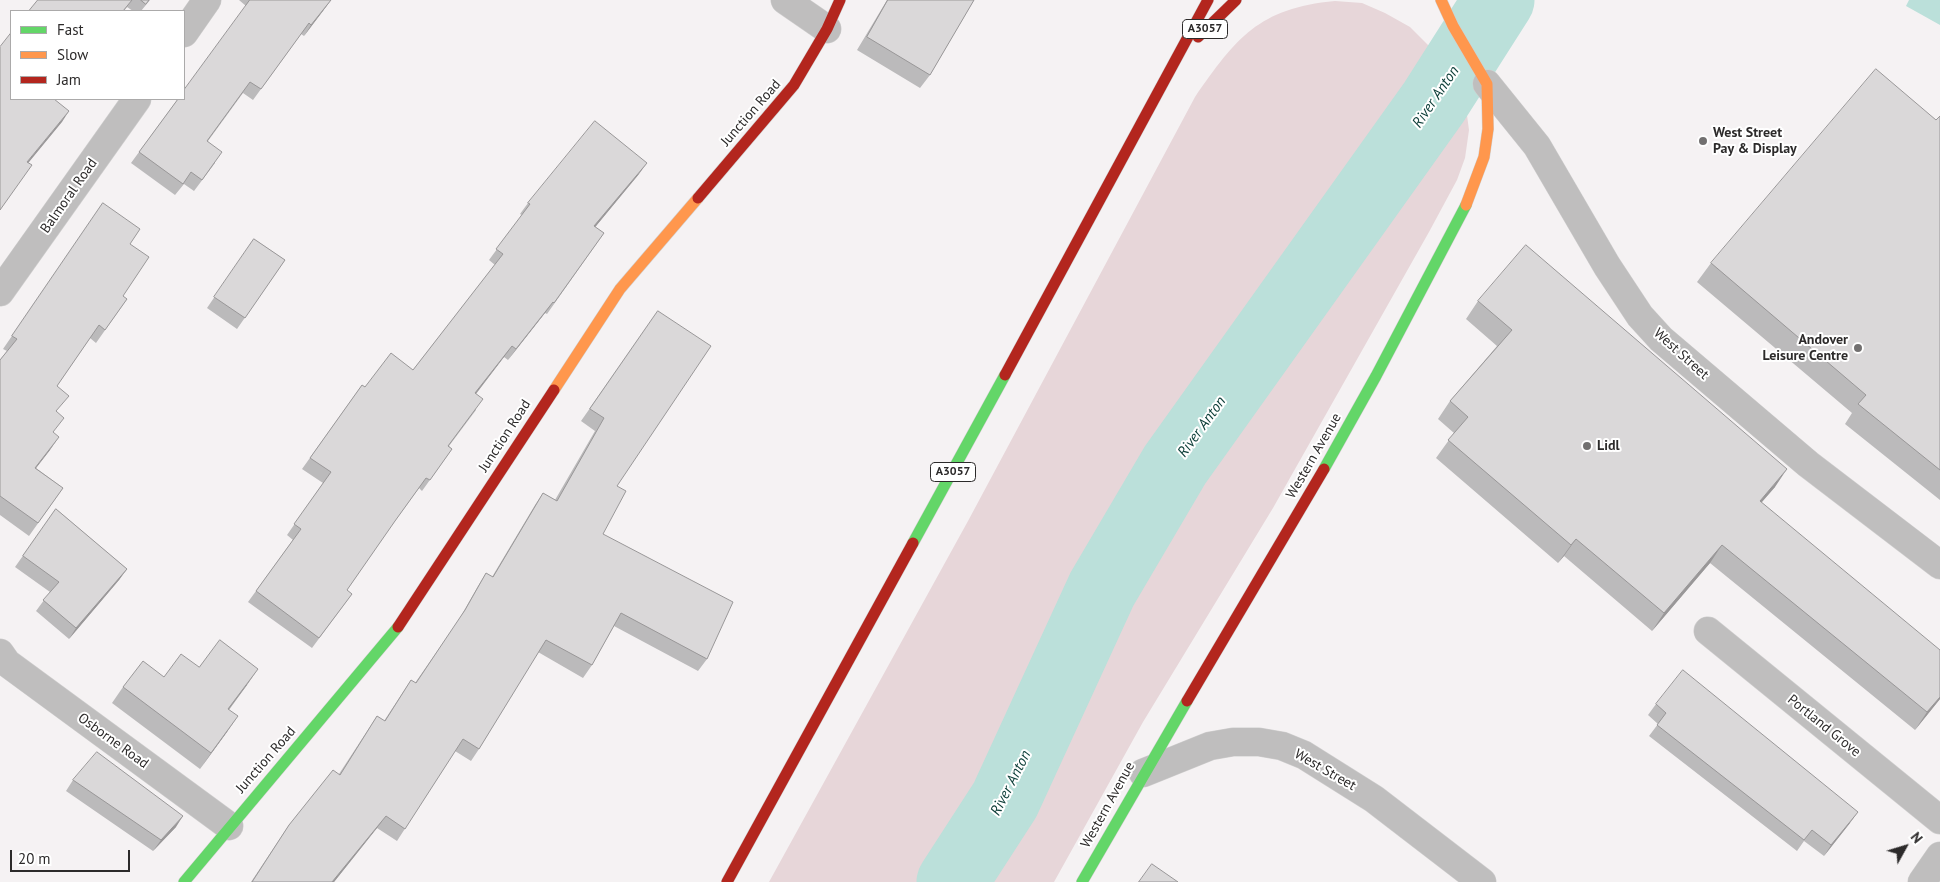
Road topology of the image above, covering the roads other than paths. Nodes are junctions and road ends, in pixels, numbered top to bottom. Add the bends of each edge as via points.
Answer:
1 (207, 0) edge
2 (785, 0) edge
3 (840, 0) edge
4 (1208, 0) edge
5 (1236, 0) edge
6 (1441, 0) edge
7 (1433, 10) dead end
8 (1453, 26) junction
9 (828, 29) junction
10 (185, 32) edge
11 (1176, 59) junction
12 (1483, 77) junction
13 (136, 100) edge
14 (0, 292) edge
15 (1940, 565) edge
16 (1708, 632) dead end
17 (0, 654) edge
18 (1143, 773) junction
19 (1940, 820) edge
20 (229, 826) junction
21 (1940, 856) edge
22 (184, 882) edge
23 (726, 882) edge
24 (1082, 882) edge
25 (1482, 882) edge
26 (1922, 882) edge

1 - 10 street
2 - 9 street
3 - 9 main road, Junction Road
4 - 11 main road, A3057
5 - 11 main road, A3057
6 - 8 main road, Western Avenue
7 - 8 main road, Western Avenue
8 - 12 main road, Western Avenue
9 - 20 main road, Junction Road via 794,86 620,289 391,638
11 - 23 main road, A3057
12 - 15 street, West Street via 1538,146 1607,266 1640,316 1661,339 1808,464
12 - 18 main road, Western Avenue via 1489,122 1484,157 1470,200 1318,481
13 - 14 street, Balmoral Road
16 - 19 street, Portland Grove
17 - 20 street, Osborne Road via 7,663
18 - 24 main road, Western Avenue
18 - 25 street, West Street via 1210,746 1259,742 1282,746 1304,755 1374,799
20 - 22 main road, Junction Road
21 - 26 street

